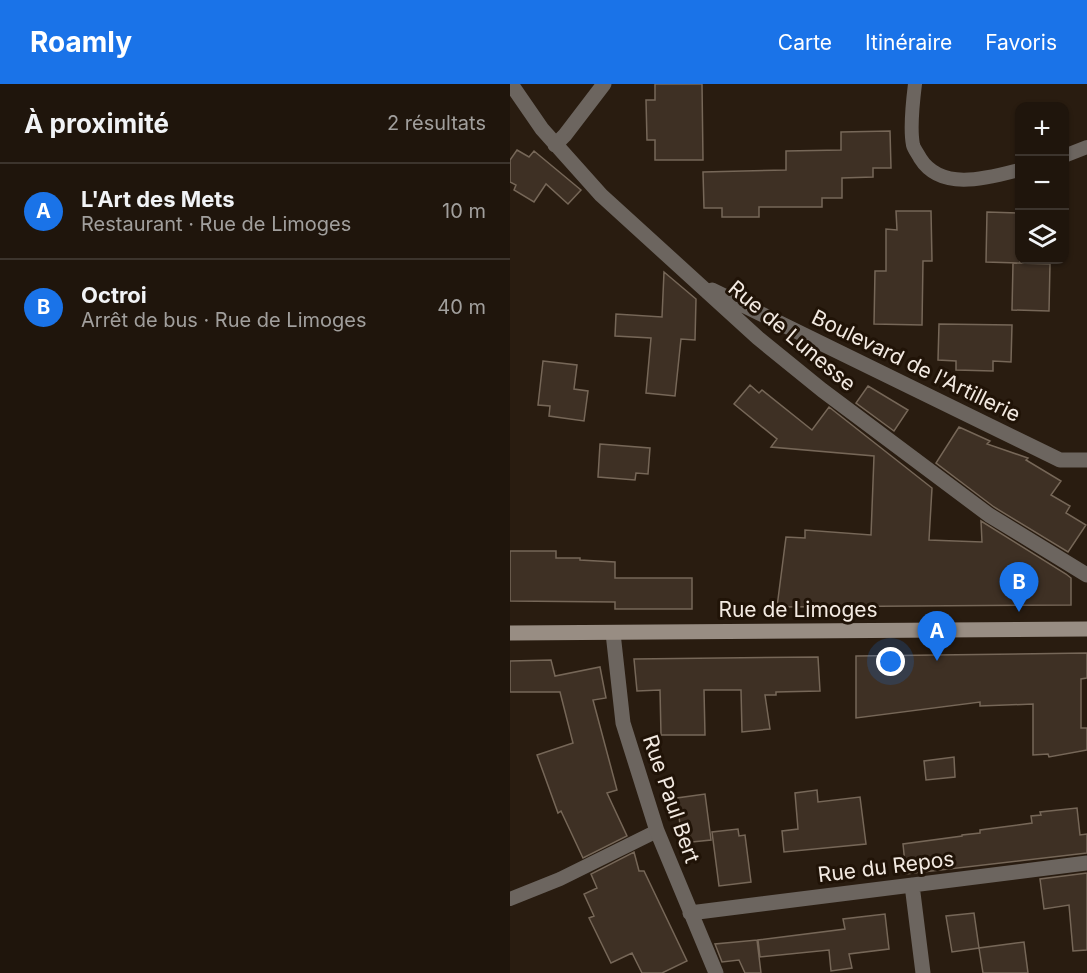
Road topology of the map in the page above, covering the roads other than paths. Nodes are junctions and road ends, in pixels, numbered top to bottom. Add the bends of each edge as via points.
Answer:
1 (511, 84) edge
2 (604, 84) edge
3 (915, 84) edge
4 (555, 145) junction
5 (1087, 147) edge
6 (1069, 154) edge
7 (1015, 171) edge
8 (696, 283) junction
9 (1087, 460) edge
10 (1087, 575) edge
11 (1087, 629) edge
12 (510, 633) edge
13 (613, 633) junction
14 (657, 831) junction
15 (1087, 863) edge
16 (912, 885) junction
17 (510, 899) edge
18 (690, 913) junction
19 (716, 973) edge
20 (923, 973) edge

1 - 4 street, Rue de Lunesse
2 - 4 street
3 - 7 lane via 913,146 924,164 952,180
4 - 8 street, Rue de Lunesse via 601,195
5 - 6 lane
8 - 9 street, Boulevard de l'Artillerie via 1060,460
8 - 10 street, Rue de Lunesse via 822,390 989,515
11 - 13 main road, Rue de Limoges
12 - 13 main road, Rue de Limoges
13 - 14 street, Rue Paul Bert via 623,723
14 - 17 lane
14 - 18 street, Rue Paul Bert
15 - 16 street, Rue du Repos
16 - 18 street, Rue du Repos
16 - 20 street
18 - 19 street, Rue Paul Bert

